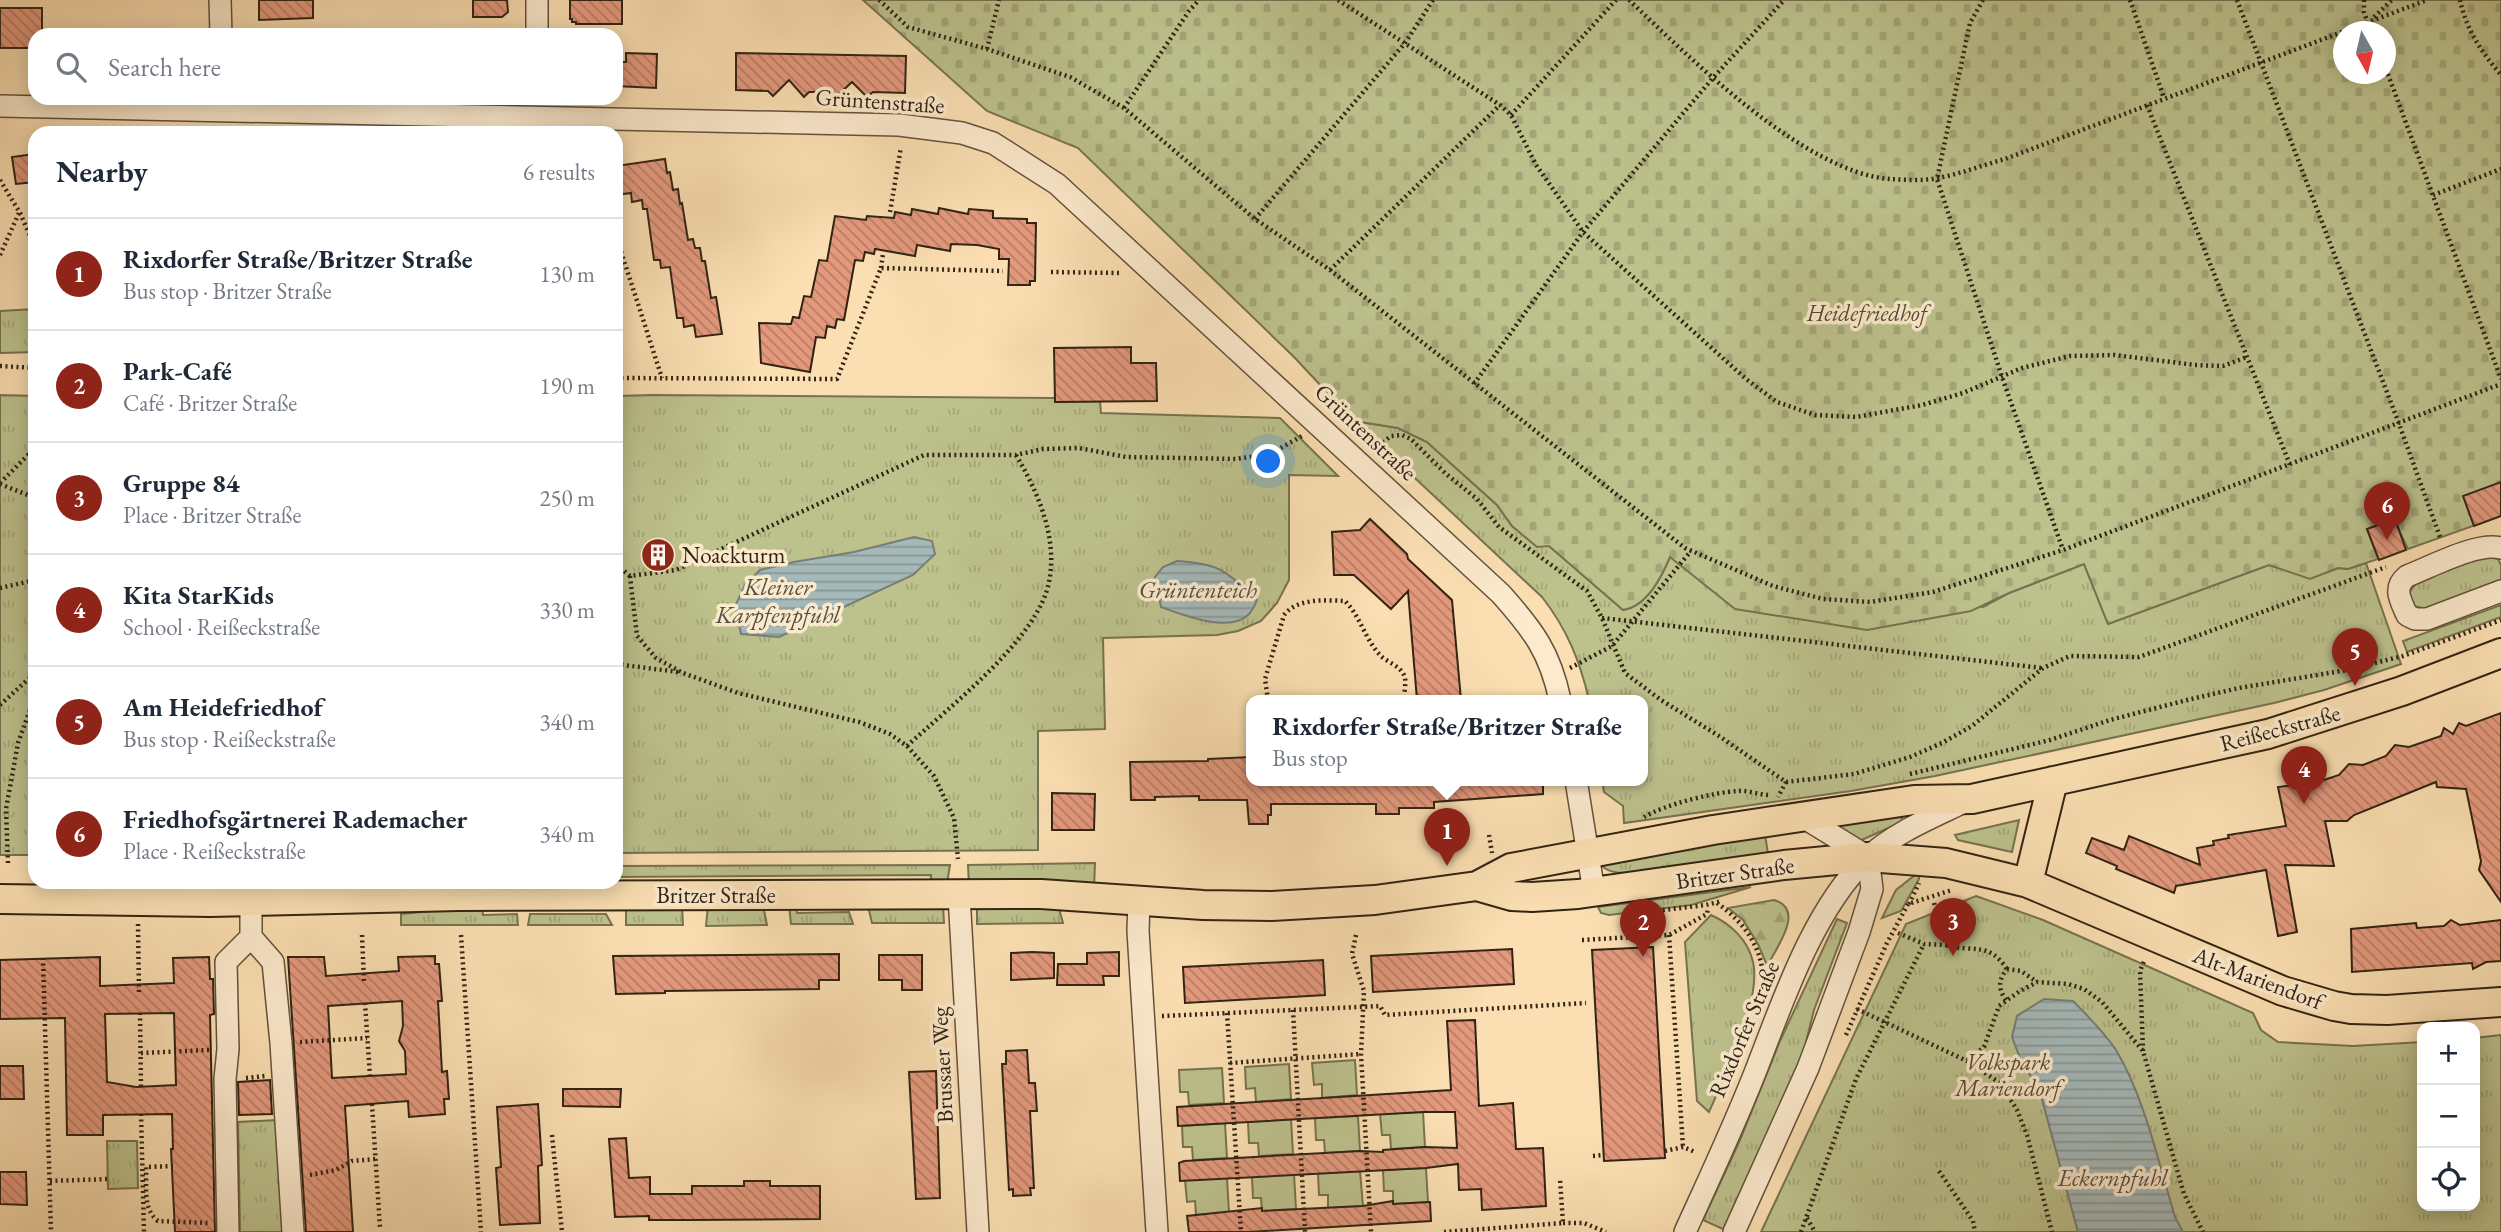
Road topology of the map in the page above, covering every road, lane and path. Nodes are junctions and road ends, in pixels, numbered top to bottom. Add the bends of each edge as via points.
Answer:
1 (220, 0) edge
2 (537, 0) edge
3 (879, 0) edge
4 (999, 0) edge
5 (1199, 0) edge
6 (1338, 0) edge
7 (1433, 0) edge
8 (1616, 0) edge
9 (1629, 0) edge
10 (1783, 0) edge
11 (1983, 0) edge
12 (2130, 0) edge
13 (2237, 0) edge
14 (2364, 0) edge
15 (2392, 0) edge
16 (2427, 0) edge
17 (2460, 0) edge
18 (2368, 21) edge
19 (2369, 21) edge
20 (2371, 21) edge
21 (221, 28) edge
22 (537, 28) edge
23 (2333, 35) edge
24 (1405, 43) junction
25 (987, 50) junction
26 (2261, 63) junction
27 (2501, 75) edge
28 (1712, 79) junction
29 (2391, 84) edge
30 (2164, 98) junction
31 (111, 105) edge
32 (301, 105) edge
33 (1500, 105) junction
34 (2147, 105) junction
35 (0, 106) edge
36 (537, 108) edge
37 (1124, 108) junction
38 (1511, 115) junction
39 (901, 147) dead end
40 (2501, 169) edge
41 (1937, 179) junction
42 (0, 180) edge
43 (2432, 195) junction
44 (890, 212) dead end
45 (20, 213) junction
46 (1255, 219) junction
47 (28, 231) edge
48 (1583, 232) junction
49 (883, 254) dead end
50 (0, 255) edge
51 (623, 258) edge
52 (881, 268) junction
53 (1330, 270) junction
54 (1003, 271) dead end
55 (1051, 272) dead end
56 (1121, 272) dead end
57 (2247, 357) junction
58 (0, 366) edge
59 (28, 368) edge
60 (2002, 377) junction
61 (623, 378) edge
62 (662, 378) junction
63 (2501, 379) edge
64 (1474, 384) junction
65 (2501, 384) edge
66 (2398, 421) junction
67 (1303, 436) dead end
68 (1374, 449) dead end
69 (1016, 455) junction
70 (28, 457) edge
71 (2290, 465) junction
72 (0, 483) edge
73 (28, 495) edge
74 (2443, 547) dead end
75 (2501, 548) edge
76 (2063, 550) junction
77 (1691, 551) junction
78 (2396, 563) dead end
79 (623, 570) edge
80 (630, 576) junction
81 (28, 582) edge
82 (0, 588) edge
83 (2501, 591) edge
84 (1602, 618) junction
85 (2501, 620) edge
86 (1631, 622) junction
87 (1612, 646) junction
88 (2501, 653) edge
89 (623, 665) edge
90 (2043, 668) junction
91 (683, 673) junction
92 (1555, 676) junction
93 (28, 679) edge
94 (1267, 695) edge
95 (1404, 695) edge
96 (1559, 695) edge
97 (0, 705) edge
98 (28, 715) edge
99 (907, 746) junction
100 (1908, 775) dead end
101 (2053, 781) junction
102 (1786, 782) junction
103 (1577, 786) edge
104 (1781, 794) junction
105 (1972, 799) junction
106 (1776, 805) dead end
107 (1803, 817) junction
108 (1637, 820) dead end
109 (1489, 835) dead end
110 (1588, 853) junction
111 (1492, 857) dead end
112 (1868, 857) junction
113 (958, 859) dead end
114 (8, 863) dead end
115 (1921, 877) dead end
116 (2028, 883) junction
117 (1477, 886) junction
118 (1954, 889) dead end
119 (1594, 892) junction
120 (959, 895) junction
121 (0, 899) edge
122 (1139, 899) junction
123 (137, 902) junction
124 (251, 902) junction
125 (1716, 902) dead end
126 (1934, 903) dead end
127 (1908, 904) junction
128 (1708, 908) dead end
129 (1898, 933) dead end
130 (362, 935) dead end
131 (461, 935) dead end
132 (1356, 935) dead end
133 (1669, 935) junction
134 (2152, 936) junction
135 (251, 937) junction
136 (1582, 940) dead end
137 (1924, 944) junction
138 (1946, 945) junction
139 (43, 958) dead end
140 (2007, 969) junction
141 (364, 982) dead end
142 (2037, 982) junction
143 (139, 992) dead end
144 (2006, 1000) junction
145 (1761, 1002) dead end
146 (2501, 1002) edge
147 (365, 1003) dead end
148 (1586, 1003) dead end
149 (1362, 1007) junction
150 (1857, 1009) junction
151 (1293, 1010) junction
152 (139, 1013) dead end
153 (1227, 1013) junction
154 (1144, 1017) junction
155 (1883, 1022) junction
156 (367, 1038) junction
157 (281, 1043) junction
158 (1840, 1047) dead end
159 (228, 1049) junction
160 (2143, 1051) junction
161 (141, 1053) junction
162 (1361, 1054) junction
163 (1296, 1059) junction
164 (1966, 1061) junction
165 (1230, 1063) junction
166 (284, 1075) junction
167 (370, 1076) dead end
168 (225, 1079) junction
169 (141, 1086) dead end
170 (372, 1104) dead end
171 (141, 1114) dead end
172 (552, 1135) dead end
173 (1683, 1147) junction
174 (1665, 1151) dead end
175 (1695, 1152) dead end
176 (1603, 1155) dead end
177 (1593, 1156) dead end
178 (376, 1159) junction
179 (173, 1166) dead end
180 (144, 1167) junction
181 (1939, 1171) dead end
182 (290, 1178) junction
183 (108, 1179) dead end
184 (1560, 1179) dead end
185 (50, 1181) junction
186 (1807, 1218) junction
187 (1563, 1223) junction
188 (1541, 1225) junction
189 (228, 1227) edge
190 (380, 1228) dead end
191 (51, 1232) edge
192 (144, 1232) edge
193 (293, 1232) edge
194 (481, 1232) edge
195 (562, 1232) edge
196 (978, 1232) edge
197 (1157, 1232) edge
198 (1241, 1232) edge
199 (1305, 1232) edge
200 (1371, 1232) edge
201 (1444, 1232) edge
202 (1541, 1232) edge
203 (1606, 1232) edge
204 (1685, 1232) edge
205 (1734, 1232) edge
206 (1801, 1232) edge
207 (1815, 1232) edge
208 (1975, 1232) edge
209 (2052, 1232) edge
210 (2203, 1232) edge

1 - 21 street
2 - 22 street
3 - 25 path via 908,27
4 - 25 path
5 - 37 path
6 - 24 path
7 - 24 path
8 - 38 path
9 - 28 path
10 - 28 path
11 - 41 path via 1970,23
12 - 30 path
13 - 26 path
14 - 18 path
15 - 19 path
16 - 20 path
17 - 27 path via 2483,55
23 - 26 path
24 - 33 path
24 - 46 path
25 - 37 path via 1070,77
26 - 30 path
26 - 66 path
28 - 41 path via 1806,149 1887,179
28 - 48 path
29 - 43 path
30 - 34 path
31 - 35 street, Grüntenstraße
32 - 36 street, Grüntenstraße
33 - 38 path
33 - 53 path
34 - 41 path via 2005,159
34 - 57 path
36 - 92 street, Grüntenstraße via 899,125 952,131 993,143 1057,184 1501,594 1528,624
37 - 46 path
38 - 48 path via 1535,165
39 - 44 path
40 - 43 path
41 - 60 path
42 - 45 path
43 - 63 path
45 - 47 path
45 - 50 path
46 - 53 path
48 - 60 path via 1777,402 1815,415 1856,417 1922,405
48 - 64 path
49 - 52 path
51 - 62 path
52 - 54 path
52 - 62 path via 837,379
53 - 64 path
55 - 56 path
57 - 60 path via 2223,366 2115,355 2070,356
57 - 71 path
58 - 59 path
60 - 76 path
61 - 62 path
64 - 77 path
65 - 66 path
66 - 71 path
66 - 74 path
67 - 69 path via 1270,454 1236,459 1126,457 1079,448
68 - 84 path via 1391,436 1411,439 1477,499 1499,527 1587,591
69 - 80 path via 923,455 676,570
69 - 99 path via 1034,483 1042,509 1052,563 1049,585 1038,613 1003,656
70 - 72 path
71 - 76 path
72 - 73 path
75 - 83 street via 2476,549 2407,576 2397,590 2407,615 2416,619
76 - 77 path via 1933,593 1870,603 1822,599 1773,586
77 - 86 path
78 - 90 path via 2139,657 2070,656
79 - 80 path
80 - 91 path via 637,636 656,658
81 - 82 path
84 - 86 path
84 - 87 path
85 - 100 path via 2403,656 2187,700
86 - 87 path
86 - 90 path
87 - 92 path
87 - 102 path via 1625,673
88 - 101 main road, Reißeckstraße via 2269,734
89 - 91 path
90 - 102 path via 1972,726 1942,743 1854,774
91 - 99 path via 738,693 859,722
92 - 96 street, Grüntenstraße
93 - 97 path
94 - 95 path via 1265,679 1289,608 1299,603 1345,601 1382,657 1405,677
98 - 114 path via 6,809
99 - 113 path via 934,776 954,818
101 - 105 main road, Britzer Straße
101 - 116 main road
102 - 104 path
103 - 110 street
104 - 106 path
104 - 108 path via 1726,792 1657,810
105 - 107 main road, Britzer Straße via 1914,800
105 - 112 street, Rixdorfer Straße via 1914,827
107 - 110 main road, Britzer Straße
107 - 112 street, Britzer Straße
109 - 111 path
110 - 117 main road, Britzer Straße via 1511,868
110 - 119 street
112 - 116 main road, Britzer Straße via 1946,863
112 - 119 main road, Britzer Straße
112 - 204 street, Rixdorfer Straße via 1821,921 1774,1019
112 - 205 street via 1872,889 1859,932 1808,1068
115 - 127 path
116 - 134 main road, Alt-Mariendorf
117 - 119 main road, Britzer Straße via 1512,896
117 - 122 main road, Britzer Straße via 1374,901 1272,906
118 - 127 path
120 - 122 main road, Britzer Straße
120 - 124 main road, Britzer Straße via 459,896
120 - 196 street, Brussaer Weg
121 - 123 main road, Britzer Straße
122 - 154 street
123 - 124 main road, Britzer Straße
123 - 143 path
124 - 135 street
125 - 145 path via 1735,916 1756,947 1763,966
126 - 138 path
127 - 150 path
128 - 133 path via 1707,914
129 - 137 path
130 - 141 path
131 - 194 path
132 - 149 path via 1352,957 1364,991
133 - 136 path
133 - 173 path
134 - 146 main road, Alt-Mariendorf via 2283,992 2334,1006 2425,1009
134 - 160 path via 2140,971
135 - 157 street via 273,962
135 - 159 street via 226,962
137 - 138 path
137 - 155 path
138 - 140 path via 1962,950 1983,948
139 - 185 path
140 - 142 path via 2021,971
140 - 144 path via 1999,984
142 - 144 path
142 - 160 path via 2084,989 2102,1002
144 - 164 path via 1999,1006 1984,1047
147 - 156 path
148 - 149 path via 1385,1015 1380,1006
149 - 151 path
149 - 162 path
150 - 155 path
150 - 158 path
151 - 153 path
151 - 163 path
152 - 161 path
153 - 154 path
153 - 165 path
154 - 197 street
155 - 164 path
155 - 186 path via 1856,1079
156 - 157 path
156 - 167 path
157 - 166 street
159 - 161 path
159 - 168 street
160 - 210 path via 2184,1194
161 - 169 path
162 - 163 path
162 - 200 path
163 - 165 path
163 - 199 path
164 - 209 path via 2000,1083 2017,1110
165 - 198 path
166 - 168 path
166 - 182 street
168 - 189 street
170 - 178 path
171 - 180 path
172 - 195 path
173 - 174 path
173 - 175 path
176 - 177 path
178 - 182 path
178 - 190 path
179 - 180 path
180 - 189 path via 152,1217
180 - 192 path
181 - 208 path via 1973,1221
182 - 193 street
183 - 185 path
184 - 187 path
185 - 191 path
186 - 206 path
186 - 207 path
187 - 188 path
187 - 203 path via 1584,1223
188 - 201 path
188 - 202 path

